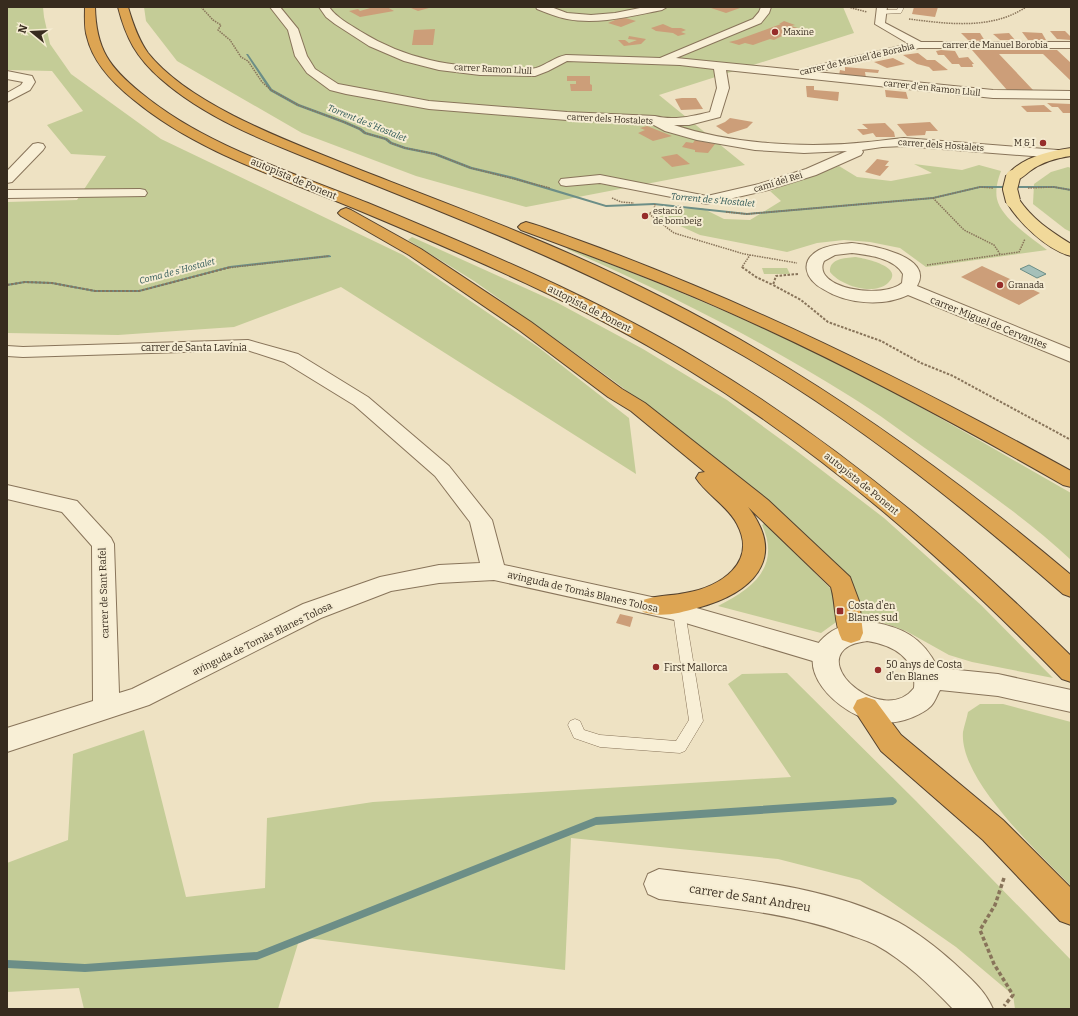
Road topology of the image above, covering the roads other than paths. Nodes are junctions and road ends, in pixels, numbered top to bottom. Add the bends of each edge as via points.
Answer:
1 (90, 7) edge
2 (123, 7) edge
3 (275, 7) edge
4 (324, 7) edge
5 (541, 7) edge
6 (662, 7) edge
7 (766, 7) edge
8 (901, 7) edge
9 (881, 12) edge
10 (919, 45) junction
11 (1071, 45) edge
12 (660, 61) junction
13 (719, 66) junction
14 (794, 73) junction
15 (7, 75) edge
16 (1071, 95) edge
17 (7, 98) edge
18 (218, 112) junction
19 (655, 120) junction
20 (868, 146) junction
21 (38, 147) dead end
22 (1064, 153) edge
23 (288, 176) junction
24 (7, 179) edge
25 (561, 186) road end
26 (140, 193) dead end
27 (7, 194) edge
28 (1071, 251) edge
29 (907, 288) junction
30 (7, 351) edge
31 (1071, 356) edge
32 (615, 393) junction
33 (1071, 480) edge
34 (7, 492) edge
35 (494, 571) junction
36 (1071, 588) edge
37 (652, 606) junction
38 (679, 612) junction
39 (851, 632) junction
40 (826, 655) junction
41 (1071, 672) edge
42 (928, 678) junction
43 (1071, 701) edge
44 (106, 708) junction
45 (866, 708) junction
46 (575, 725) dead end
47 (7, 740) edge
48 (659, 884) dead end
49 (1071, 910) edge
50 (976, 1009) edge

1 - 23 highway, autopista de Ponent via 91,30 97,50 128,88 184,128
2 - 18 highway via 130,33 147,58 182,90
3 - 19 street, carrer dels Hostalets via 294,29 301,56 311,71 334,87 429,105
4 - 12 street, carrer Ramon Llull via 348,29 378,47 426,64 466,70 535,72 544,70 556,60 566,58
5 - 6 street via 580,18 610,16
7 - 12 street via 757,21
8 - 9 lane via 899,12
9 - 10 street via 880,24
10 - 11 street, carrer de Manuel Borobia
10 - 14 street, carrer de Manuel de Borabia
12 - 13 street, carrer Ramon Llull
13 - 14 street, carrer Ramon Llull
13 - 19 street via 723,88 716,114 689,121
14 - 16 street, carrer d'en Ramon Llull via 993,94
15 - 17 street via 28,79 29,82 26,87
18 - 33 highway via 248,120 389,178 569,242 692,290 878,376
18 - 36 highway via 294,148 553,253 703,325 815,392 937,477
19 - 20 street, carrer dels Hostalets via 670,128 702,137 755,146 804,149
20 - 22 street, carrer dels Hostalets via 882,142 904,142
20 - 25 street, camí del Rei via 811,172 763,187 707,200 600,179
21 - 24 street
22 - 28 main road, bridge via 1031,163 1013,177 1009,188 1013,201 1023,217 1043,234
23 - 32 highway via 300,189 408,248 470,288
23 - 41 highway, autopista de Ponent via 470,251 562,293 634,330 720,381 797,432 888,503 986,588
26 - 27 street
29 - 29 street via 912,281 908,268 896,258 882,253 852,248 837,249 817,258 814,269 822,282 849,294 866,297 890,295
29 - 31 street, carrer Miguel de Cervantes
30 - 35 street, carrer de Santa Lavínia via 248,345 291,358 360,401 442,471 480,520
32 - 37 highway via 733,504 744,518 754,542 753,562 738,580 725,589 692,602
32 - 39 highway via 638,407 760,505 842,583
34 - 44 street, carrer de Sant Rafel via 69,506 104,544
35 - 37 street, avinguda de Tomàs Blanes Tolosa
35 - 44 street, avinguda de Tomàs Blanes Tolosa via 439,574 388,583 312,612 140,697
37 - 38 street, avinguda de Tomàs Blanes Tolosa
38 - 40 street, avinguda de Tomàs Blanes Tolosa
38 - 46 lane via 696,721 680,746 600,741 579,734
39 - 40 street via 839,637 830,645
39 - 42 street via 872,632 900,640 921,659
40 - 45 street via 827,673 838,691
42 - 43 street via 1012,688
42 - 45 street via 928,689 922,699 912,707 898,711
44 - 47 street, avinguda de Tomàs Blanes Tolosa
45 - 49 highway via 891,743 993,830
48 - 50 street, carrer de Sant Andreu via 778,900 820,908 853,920 890,936 937,968

